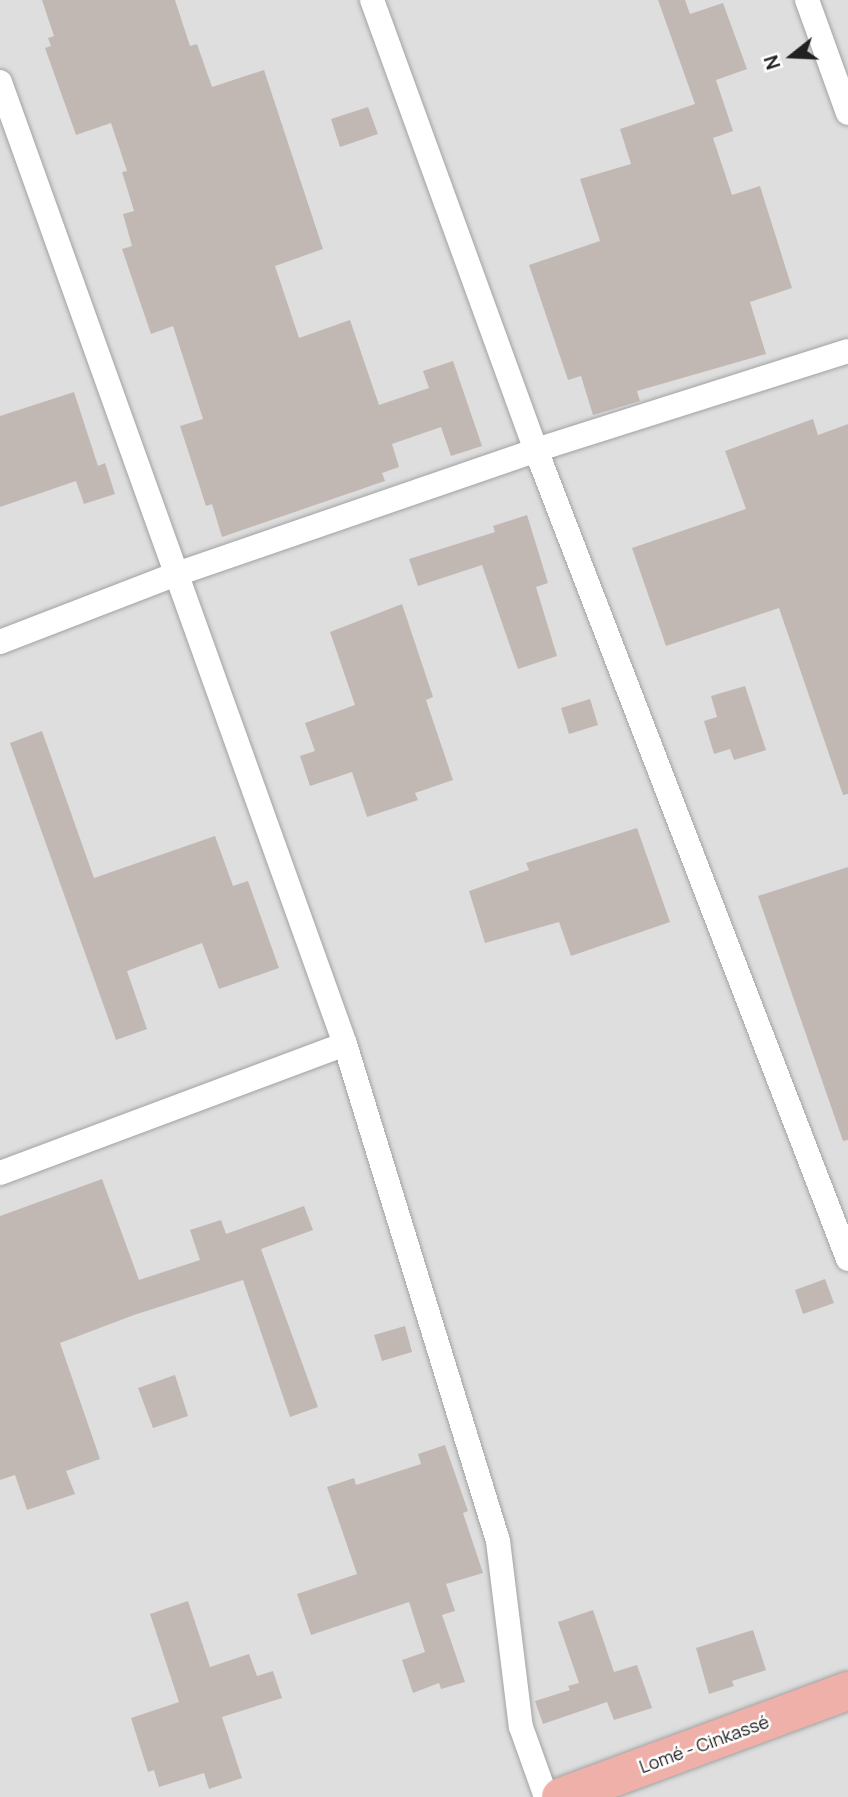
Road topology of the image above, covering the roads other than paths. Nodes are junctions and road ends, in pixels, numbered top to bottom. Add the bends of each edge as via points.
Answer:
1 (372, 0) edge
2 (807, 0) edge
3 (0, 82) edge
4 (848, 113) edge
5 (848, 351) edge
6 (536, 450) junction
7 (174, 575) junction
8 (0, 642) edge
9 (345, 1044) junction
10 (0, 1173) edge
11 (848, 1259) edge
12 (848, 1691) edge
13 (546, 1797) edge
14 (561, 1797) edge

1 - 6 street
2 - 4 street
3 - 7 street
5 - 6 street
6 - 7 street
6 - 11 street
7 - 8 street
7 - 9 street
9 - 10 street
9 - 13 street via 498,1541 521,1727
12 - 14 highway, Lomé - Cinkassé

